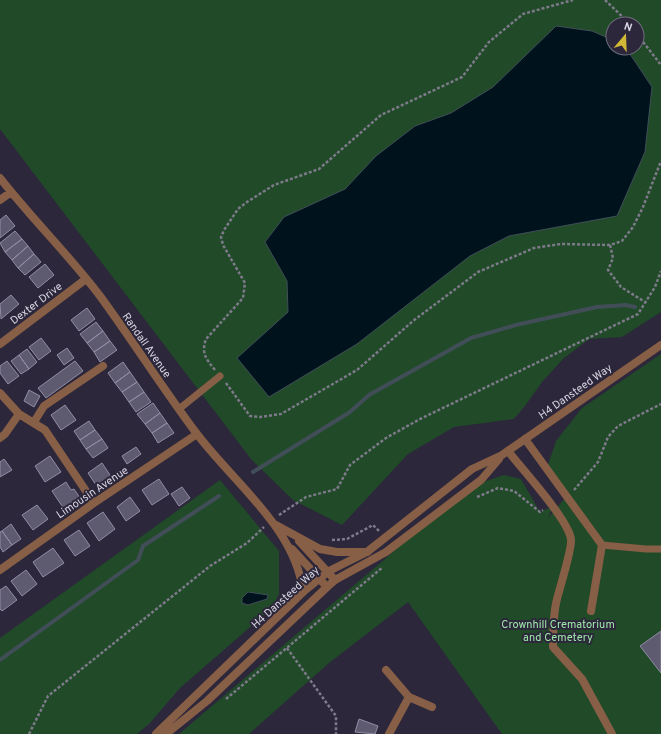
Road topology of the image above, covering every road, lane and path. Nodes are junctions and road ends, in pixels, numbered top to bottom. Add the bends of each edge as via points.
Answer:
1 (573, 0) edge
2 (605, 0) edge
3 (622, 16) edge
4 (645, 44) edge
5 (661, 65) edge
6 (661, 161) edge
7 (0, 178) edge
8 (11, 192) junction
9 (0, 200) edge
10 (610, 245) junction
11 (661, 271) edge
12 (86, 280) junction
13 (645, 302) junction
14 (0, 344) edge
15 (661, 345) edge
16 (103, 366) dead end
17 (220, 376) junction
18 (0, 393) edge
19 (661, 404) edge
20 (179, 409) junction
21 (19, 414) junction
22 (34, 422) junction
23 (197, 434) junction
24 (0, 438) edge
25 (525, 439) junction
26 (505, 453) junction
27 (566, 497) junction
28 (471, 500) dead end
29 (94, 503) junction
30 (553, 506) junction
31 (286, 518) dead end
32 (273, 523) junction
33 (293, 534) junction
34 (386, 537) junction
35 (327, 540) dead end
36 (287, 544) junction
37 (602, 544) junction
38 (661, 549) edge
39 (367, 552) junction
40 (386, 552) junction
41 (0, 570) edge
42 (329, 571) junction
43 (320, 579) junction
44 (335, 580) junction
45 (327, 587) junction
46 (303, 592) junction
47 (591, 611) dead end
48 (287, 648) junction
49 (386, 670) dead end
50 (410, 697) junction
51 (223, 702) dead end
52 (432, 707) dead end
53 (29, 734) edge
54 (156, 734) edge
55 (166, 734) edge
56 (336, 734) edge
57 (389, 734) edge
58 (612, 734) edge

1 - 17 path via 523,14 489,42 462,77 381,115 319,169 274,185 238,209 222,237 223,245 245,283 243,298 206,339 203,346 204,357
2 - 3 path
4 - 5 path
6 - 10 path via 633,227 622,241
7 - 8 street, Randall Avenue
8 - 9 street
8 - 12 street, Randall Avenue
10 - 13 path via 613,258 608,270 621,287
10 - 17 path via 561,244 534,248 478,272 413,321 357,370 281,414 250,416
11 - 13 path via 655,287
12 - 14 street, Dexter Drive
12 - 20 street, Randall Avenue
13 - 31 path via 638,314 420,419 386,438 350,465 337,489 306,497 281,514
15 - 25 street, H4 Dansteed Way
16 - 22 street via 44,406
17 - 20 lane
18 - 21 street
19 - 27 path via 618,426 608,437 598,462
20 - 23 street, Randall Avenue
21 - 22 street
21 - 24 street
22 - 29 street via 45,430
23 - 29 street, Limousin Avenue
23 - 32 street, Randall Avenue
25 - 26 street, H4 Dansteed Way
25 - 27 street
26 - 30 street
26 - 34 street, H4 Dansteed Way via 472,470
26 - 40 street, H4 Dansteed Way via 481,480
27 - 37 street
28 - 30 path via 498,488 514,491 540,512
29 - 41 street, Limousin Avenue
30 - 58 street via 572,540 556,601 553,647 582,679
32 - 33 street, Randall Avenue
32 - 36 street, Randall Avenue
32 - 53 path via 210,566 48,696
33 - 39 street, Randall Avenue via 320,549
33 - 42 street
34 - 35 path via 373,525 347,539
34 - 39 street, H4 Dansteed Way
36 - 43 street
36 - 46 street, Randall Avenue via 302,576
37 - 38 lane
37 - 47 street
39 - 42 street, H4 Dansteed Way
40 - 44 street, H4 Dansteed Way
40 - 48 path via 392,559
42 - 43 street, H4 Dansteed Way
42 - 44 street
43 - 45 street
43 - 46 street, H4 Dansteed Way
44 - 45 street, H4 Dansteed Way
45 - 55 street, H4 Dansteed Way via 207,701
46 - 54 street, H4 Dansteed Way
48 - 51 path
48 - 56 path via 336,716
49 - 50 street
50 - 52 street
50 - 57 street

